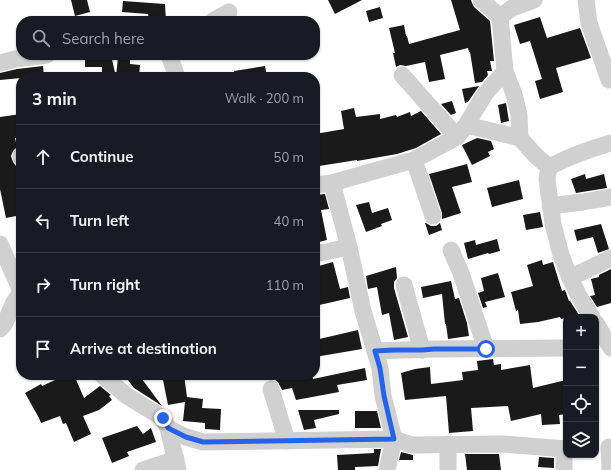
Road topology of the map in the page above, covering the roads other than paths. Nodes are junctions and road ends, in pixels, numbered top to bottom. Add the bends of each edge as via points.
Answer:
1 (481, 0) edge
2 (534, 0) edge
3 (586, 0) edge
4 (508, 8) edge
5 (229, 12) dead end
6 (222, 16) edge
7 (16, 59) edge
8 (171, 60) edge
9 (0, 64) edge
10 (505, 71) junction
11 (174, 72) edge
12 (402, 75) dead end
13 (609, 80) dead end
14 (462, 131) junction
15 (520, 138) junction
16 (611, 143) edge
17 (414, 160) junction
18 (549, 167) junction
19 (332, 183) junction
20 (320, 184) edge
21 (611, 197) edge
22 (550, 206) junction
23 (433, 216) dead end
24 (0, 244) edge
25 (349, 247) junction
26 (451, 250) dead end
27 (320, 253) edge
28 (611, 258) edge
29 (570, 278) junction
30 (404, 285) dead end
31 (14, 304) edge
32 (590, 314) edge
33 (0, 329) edge
34 (599, 330) edge
35 (606, 347) edge
36 (563, 348) edge
37 (486, 349) junction
38 (422, 350) junction
39 (375, 351) junction
40 (108, 380) edge
41 (271, 390) dead end
42 (168, 428) junction
43 (394, 439) junction
44 (287, 441) junction
45 (448, 444) junction
46 (605, 448) edge
47 (563, 449) edge
48 (565, 458) edge
49 (177, 464) edge
50 (144, 470) edge
51 (387, 470) edge
52 (448, 470) edge
53 (564, 470) edge
54 (610, 470) edge

1 - 4 street
2 - 4 street
3 - 13 street via 589,23
4 - 10 street
5 - 6 street
7 - 9 street
8 - 11 street
10 - 14 street via 485,94
10 - 15 street via 519,115
12 - 14 street
14 - 15 street
14 - 17 street
15 - 18 street
16 - 18 street
17 - 19 street
17 - 23 street
18 - 22 street via 547,179
19 - 20 street
19 - 25 street
21 - 22 street
22 - 29 street via 561,255
24 - 31 street
25 - 27 street
25 - 39 street
26 - 37 street via 462,273
28 - 29 street
29 - 32 street
30 - 38 street
31 - 33 street
34 - 35 street
36 - 37 street
37 - 38 street
38 - 39 street
39 - 43 street
40 - 42 street via 127,396 163,418
41 - 44 street
42 - 44 street via 203,442
42 - 49 street
43 - 44 street
43 - 45 street via 412,445
43 - 51 street
45 - 47 street via 503,444
45 - 52 street
46 - 54 street
48 - 53 street
49 - 50 street

